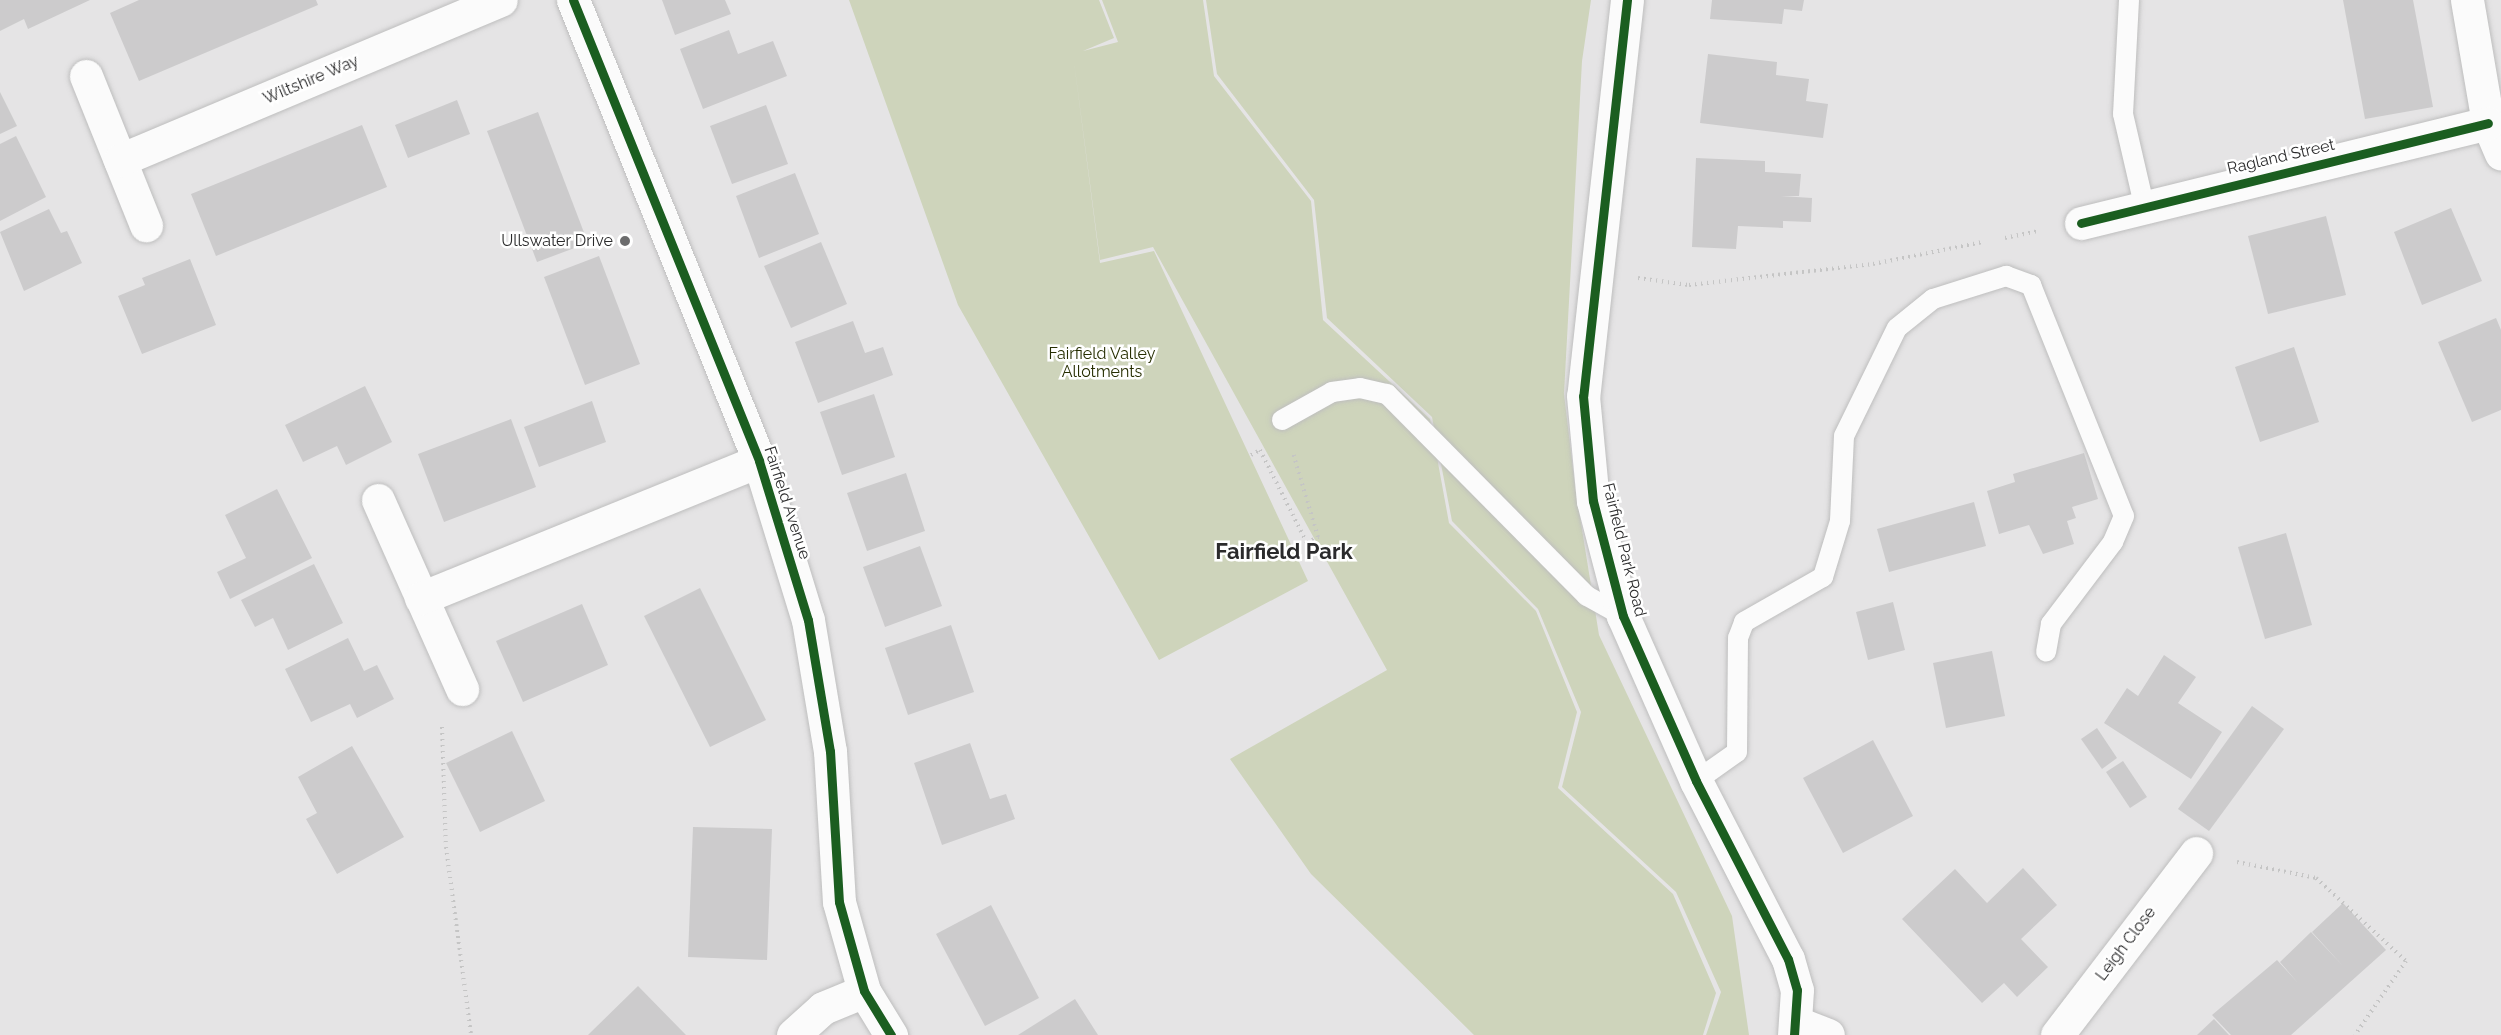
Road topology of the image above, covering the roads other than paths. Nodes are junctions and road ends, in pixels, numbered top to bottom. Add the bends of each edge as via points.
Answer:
1 (501, 0) edge
2 (573, 0) edge
3 (1627, 0) edge
4 (2129, 0) edge
5 (2467, 0) edge
6 (86, 76) dead end
7 (2491, 84) edge
8 (2488, 123) junction
9 (2501, 153) edge
10 (120, 160) junction
11 (2144, 205) junction
12 (2081, 223) road end
13 (146, 225) dead end
14 (1282, 420) road end
15 (759, 461) junction
16 (378, 500) dead end
17 (421, 598) junction
18 (1623, 616) junction
19 (2046, 652) dead end
20 (462, 689) road end
21 (1696, 781) junction
22 (2196, 853) road end
23 (864, 991) junction
24 (1796, 1029) edge
25 (793, 1035) edge
26 (891, 1035) edge
27 (1828, 1035) edge
28 (2057, 1035) edge

1 - 10 street, Wiltshire Way
2 - 15 street, Fairfield Avenue
3 - 18 street, Fairfield Park Road via 1583,396 1593,501
4 - 11 lane via 2123,114
5 - 7 street
6 - 10 street
7 - 8 street
8 - 9 street
8 - 11 street, Ragland Street
10 - 13 street
11 - 12 street, Ragland Street
14 - 18 lane via 1332,392 1360,388 1387,394 1587,596
15 - 17 street
15 - 23 street, Fairfield Avenue via 808,620 830,751 839,902
16 - 17 street
17 - 20 street
18 - 21 street, Fairfield Park Road
19 - 21 lane via 2051,624 2113,542 2124,516 2031,285 2006,276 1933,299 1896,328 1844,436 1840,521 1823,577 1744,622 1738,638 1737,752
21 - 24 street, Fairfield Park Road via 1788,959 1797,990
22 - 28 street, Leigh Close
23 - 25 street via 823,1008
23 - 26 street, Fairfield Avenue
24 - 27 street

